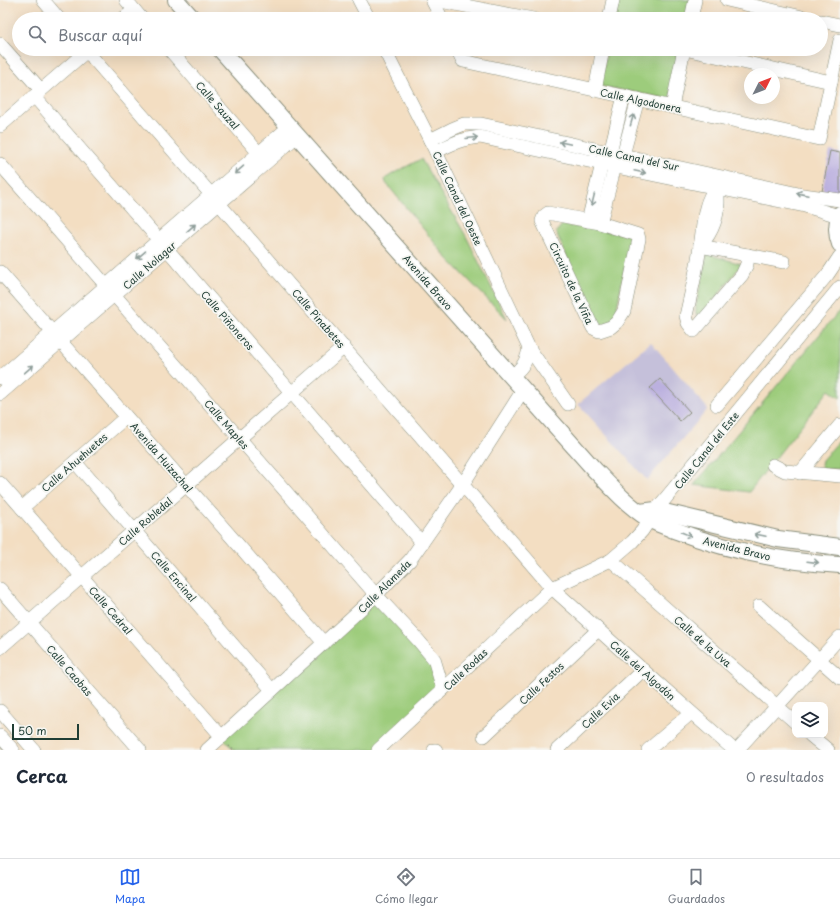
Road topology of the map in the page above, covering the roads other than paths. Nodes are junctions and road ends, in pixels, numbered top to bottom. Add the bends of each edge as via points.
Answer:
1 (43, 0) edge
2 (176, 0) edge
3 (359, 0) edge
4 (432, 0) edge
5 (435, 0) edge
6 (613, 0) edge
7 (694, 0) edge
8 (727, 0) edge
9 (464, 3) edge
10 (53, 12) edge
11 (187, 12) edge
12 (365, 12) edge
13 (438, 12) edge
14 (503, 12) edge
15 (610, 12) edge
16 (692, 12) edge
17 (780, 12) edge
18 (828, 23) edge
19 (840, 26) edge
20 (840, 40) edge
21 (0, 44) edge
22 (80, 56) edge
23 (92, 56) edge
24 (174, 56) edge
25 (226, 56) edge
26 (388, 56) edge
27 (460, 56) edge
28 (602, 56) edge
29 (683, 56) edge
30 (716, 56) edge
31 (831, 82) junction
32 (595, 90) junction
33 (37, 93) junction
34 (624, 96) junction
35 (638, 99) junction
36 (672, 107) junction
37 (0, 126) edge
38 (294, 130) junction
39 (430, 140) junction
40 (436, 152) junction
41 (616, 154) junction
42 (263, 157) junction
43 (0, 164) edge
44 (608, 165) junction
45 (717, 182) junction
46 (215, 199) junction
47 (840, 200) edge
48 (839, 215) edge
49 (594, 222) junction
50 (163, 244) junction
51 (840, 244) edge
52 (700, 246) junction
53 (748, 255) junction
54 (840, 256) edge
55 (784, 262) dead end
56 (0, 272) edge
57 (840, 287) edge
58 (110, 290) junction
59 (56, 337) junction
60 (344, 347) junction
61 (529, 348) junction
62 (511, 376) junction
63 (0, 377) edge
64 (523, 390) junction
65 (291, 393) junction
66 (0, 394) edge
67 (568, 404) dead end
68 (717, 405) dead end
69 (126, 417) junction
70 (840, 426) edge
71 (240, 438) junction
72 (75, 462) junction
73 (773, 465) dead end
74 (800, 473) junction
75 (840, 476) edge
76 (0, 483) edge
77 (462, 484) junction
78 (186, 485) junction
79 (22, 508) junction
80 (649, 514) junction
81 (134, 530) junction
82 (778, 539) junction
83 (422, 543) junction
84 (840, 547) edge
85 (775, 557) junction
86 (611, 560) junction
87 (840, 565) edge
88 (82, 576) junction
89 (552, 588) junction
90 (0, 590) edge
91 (376, 595) junction
92 (759, 606) dead end
93 (29, 623) junction
94 (598, 630) junction
95 (840, 637) edge
96 (324, 643) junction
97 (0, 648) edge
98 (819, 660) junction
99 (643, 670) junction
100 (840, 678) edge
101 (443, 689) junction
102 (272, 690) junction
103 (777, 706) junction
104 (0, 711) edge
105 (691, 713) junction
106 (792, 719) edge
107 (0, 736) edge
108 (484, 736) dead end
109 (222, 737) junction
110 (814, 738) edge
111 (12, 750) edge
112 (34, 750) edge
113 (140, 750) edge
114 (207, 750) edge
115 (378, 750) edge
116 (557, 750) edge
117 (648, 750) edge
118 (736, 750) edge
119 (828, 750) edge

1 - 10 street
2 - 11 main road
3 - 12 street
4 - 13 street
5 - 9 street
6 - 15 street
7 - 16 street
8 - 17 street
9 - 14 street
18 - 19 street
20 - 31 street
21 - 33 street, Calle Piñoneros
22 - 33 street
23 - 46 street, Calle Pinabetes
24 - 42 street, Calle Sauzal
25 - 38 main road, Avenida Bravo
26 - 39 street, Calle Canal del Oeste
27 - 32 street, Calle Algodonera via 463,61
28 - 32 street
29 - 36 street
30 - 31 street
31 - 36 street, Calle Algodonera via 819,139
32 - 34 street, Calle Algodonera
33 - 37 street
33 - 50 street, Calle Piñoneros
34 - 35 street, Calle Algodonera
34 - 41 street
35 - 36 street, Calle Algodonera
41 -> 35 street
38 - 42 street, Calle Nolagar
38 - 62 main road, Avenida Bravo
39 - 40 street, Calle Canal del Oeste
41 -> 39 street, Calle Canal del Sur via 481,124 464,124
40 -> 44 street, Calle Canal del Sur via 465,138 480,137
40 - 61 street, Calle Canal del Oeste
41 - 44 street
41 - 45 street, Calle Canal del Sur
42 - 46 street, Calle Nolagar
43 - 58 street, Calle Maples
44 -> 45 street, Calle Canal del Sur
44 - 49 street
47 -> 45 street, Calle Canal del Sur
45 - 48 street, Calle Canal del Sur
45 - 52 street via 709,196
46 - 50 street, Calle Nolagar
46 - 60 street, Calle Pinabetes
48 - 51 main road via 837,234
49 - 49 street, Circuito de la Viña via 548,213 542,221 593,328 599,331 611,327 624,311 639,239 635,233
50 - 58 street, Calle Nolagar
50 - 65 street, Calle Piñoneros
52 - 53 street
52 - 53 street via 686,316 694,331 742,275
53 - 55 street
54 - 68 street, Calle Canal del Este via 828,274
56 - 59 street, Avenida Huizachal
57 - 80 street, Calle Canal del Este
58 - 59 street, Calle Nolagar
58 - 71 street, Calle Maples
59 - 63 street, Calle Nolagar
66 -> 59 street, Calle Nolagar
59 - 69 street, Avenida Huizachal
60 - 65 street, Calle Robledal
60 - 77 street, Calle Pinabetes
61 - 62 street via 523,366
61 - 67 street, Calle Canal del Oeste
62 - 64 main road, Avenida Bravo
64 - 77 street, Calle Alameda
64 - 80 main road, Avenida Bravo via 615,491
65 - 71 street, Calle Robledal
65 - 83 street, Calle Piñoneros
69 - 72 street, Calle Ahuehuetes
69 - 78 street, Avenida Huizachal
70 - 74 street
71 - 78 street, Calle Robledal
71 - 91 street, Calle Maples
72 - 79 street, Calle Ahuehuetes
72 - 81 street, Calle Encinal
73 - 74 street via 785,471
74 - 75 street
76 - 79 street, Calle Cedral
77 - 83 street, Calle Alameda
77 - 89 street, Calle Pinabetes
78 - 81 street, Calle Robledal
78 - 96 street, Avenida Huizachal
79 - 88 street, Calle Cedral
82 -> 80 main road, Avenida Bravo
80 -> 85 main road, Avenida Bravo via 695,538
80 - 86 street, Calle Canal del Este via 632,542
81 - 88 street, Calle Robledal
81 - 102 street, Calle Encinal
82 - 84 main road, Avenida Bravo
82 - 85 main road
83 - 91 street, Calle Alameda via 410,560
85 -> 87 main road, Avenida Bravo
86 - 89 street, Calle Canal del Este
86 - 103 street, Calle de la Uva
88 - 93 street, Calle Robledal
88 - 109 street, Calle Cedral
89 - 94 street, Calle del Algodón
89 - 101 street, Calle Rodas
90 - 93 street, Calle Caobas
91 - 96 street, Calle Alameda
91 - 101 street, Calle Maples via 434,659
92 - 98 street
93 - 97 street, Calle Robledal
93 - 113 street, Calle Caobas
94 - 99 street, Calle del Algodón
94 - 108 street, Calle Festos
95 - 98 street
96 - 102 street, Calle Alameda
98 - 100 street
98 - 103 street
99 - 105 street, Calle del Algodón
99 - 116 street, Calle Evia
101 - 115 street, Calle Rodas
102 - 109 street, Calle Alameda
103 - 106 street, Calle de la Uva
103 - 118 street
104 - 112 street
105 - 117 street
105 - 118 street, Calle del Algodón
107 - 111 street
109 - 114 street, Calle Alameda
110 - 119 street

